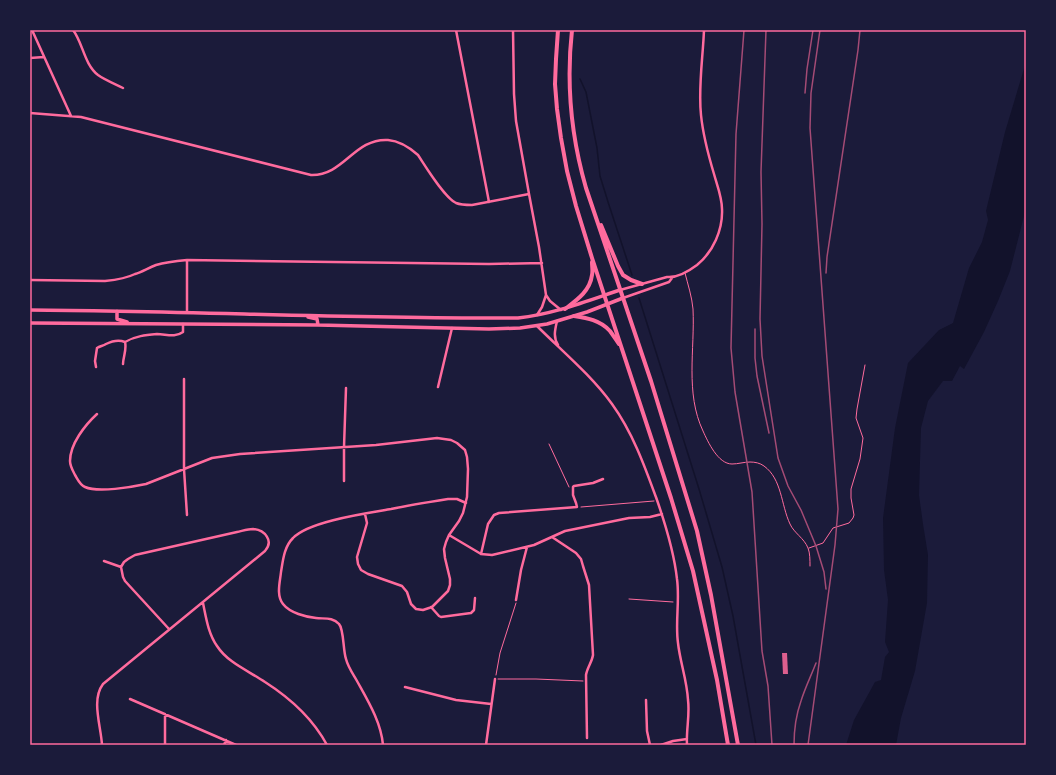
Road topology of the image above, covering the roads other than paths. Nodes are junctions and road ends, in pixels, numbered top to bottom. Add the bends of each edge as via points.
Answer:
1 (32, 30) edge
2 (73, 30) edge
3 (456, 30) edge
4 (513, 30) edge
5 (558, 30) edge
6 (572, 30) edge
7 (704, 30) edge
8 (44, 57) junction
9 (30, 58) edge
10 (123, 88) dead end
11 (30, 113) edge
12 (71, 116) junction
13 (586, 188) junction
14 (529, 194) junction
15 (489, 202) junction
16 (592, 258) junction
17 (187, 260) junction
18 (542, 263) junction
19 (685, 272) junction
20 (672, 278) junction
21 (30, 280) edge
22 (642, 284) junction
23 (620, 290) junction
24 (546, 295) junction
25 (605, 295) junction
26 (623, 298) junction
27 (608, 304) junction
28 (563, 309) junction
29 (30, 310) edge
30 (117, 311) junction
31 (187, 312) junction
32 (302, 315) junction
33 (536, 316) junction
34 (574, 316) junction
35 (557, 321) junction
36 (30, 323) edge
37 (140, 324) junction
38 (183, 324) junction
39 (318, 325) junction
40 (537, 326) junction
41 (452, 328) junction
42 (125, 342) junction
43 (622, 347) junction
44 (561, 348) junction
45 (123, 364) dead end
46 (865, 365) dead end
47 (96, 367) dead end
48 (184, 379) dead end
49 (438, 387) dead end
50 (346, 388) dead end
51 (97, 414) dead end
52 (344, 447) junction
53 (184, 469) junction
54 (603, 479) dead end
55 (344, 481) dead end
56 (466, 503) junction
57 (365, 514) junction
58 (662, 514) junction
59 (187, 515) dead end
60 (449, 535) junction
61 (552, 537) junction
62 (527, 547) junction
63 (808, 548) junction
64 (481, 554) junction
65 (104, 561) dead end
66 (810, 566) dead end
67 (121, 567) junction
68 (475, 598) dead end
69 (516, 600) road end
70 (203, 602) junction
71 (431, 607) junction
72 (169, 629) junction
73 (496, 679) road end
74 (405, 687) dead end
75 (130, 699) dead end
76 (646, 700) dead end
77 (492, 704) junction
78 (165, 714) junction
79 (587, 738) dead end
80 (687, 739) junction
81 (226, 740) junction
82 (102, 745) edge
83 (165, 745) edge
84 (224, 745) edge
85 (236, 745) edge
86 (327, 745) edge
87 (383, 745) edge
88 (486, 745) edge
89 (650, 745) edge
90 (661, 745) edge
91 (687, 745) edge
92 (728, 745) edge
93 (738, 745) edge

1 - 8 street
2 - 10 street via 95,72
3 - 15 street
4 - 14 street via 515,112
5 - 16 highway via 556,84 561,138 576,206
6 - 13 highway via 569,68 571,112 575,144
7 - 19 street via 701,114 704,138 721,197 722,217 719,232 709,253 694,268
8 - 9 street
8 - 12 street
11 - 12 street
12 - 15 street via 312,175 330,172 371,142 396,141 408,146 418,155 446,196 455,202 468,205
13 - 22 highway via 620,270 626,277
13 - 23 highway
14 - 15 street
14 - 18 street
16 - 25 highway
16 - 28 highway via 592,275 586,290 582,296
17 - 18 street
17 - 21 street via 170,261 123,279
17 - 31 street
18 - 24 street
19 - 20 street
19 - 63 lane via 693,302 692,386 700,424 719,458 728,464 754,462 768,470 777,483 791,526
20 - 22 street
20 - 26 street via 669,282
22 - 23 street
23 - 25 main road
23 - 26 highway
24 - 28 street via 550,301
24 - 33 street
25 - 27 highway
25 - 28 main road
26 - 27 main road
26 - 93 highway via 697,531 712,595
27 - 34 main road
27 - 43 highway
28 - 33 main road
29 - 30 main road
30 - 31 main road
30 - 37 main road via 117,319
31 - 32 main road
32 - 33 main road via 494,318
32 - 39 main road via 317,319
34 - 35 main road
34 - 43 highway via 600,323
35 - 40 main road
35 - 44 street via 555,339
36 - 37 main road
37 - 38 main road
38 - 39 main road
38 - 42 street via 183,332 180,335 144,335
39 - 41 main road
40 - 41 main road
40 - 44 street
41 - 49 street
42 - 45 street
42 - 47 street via 112,341 98,347
43 - 92 highway via 694,571
44 - 58 street via 598,386 623,420 636,445
46 - 63 lane via 856,418 862,434 862,443 851,489 853,518 849,523 833,528 822,543
48 - 53 street
50 - 52 street
51 - 53 street via 76,440 71,457 70,463 74,473 84,487 135,487
52 - 53 street via 223,456
52 - 55 street
52 - 56 street via 431,438 451,440 465,450 467,457
53 - 59 street
54 - 64 street via 574,486 572,495 577,507 494,515 488,524
56 - 57 street via 448,499
56 - 60 street via 461,517
57 - 71 street via 367,523 357,557 361,570 402,586 416,609
57 - 87 street via 328,522 293,537 285,552 279,592 287,608 307,616 332,619 339,624 346,659 378,722
58 - 61 street via 562,532
58 - 80 street via 678,581 678,644 689,701
60 - 64 street
60 - 71 street via 444,549 450,588
61 - 62 street
61 - 79 street via 579,556 588,581 593,655 586,681
62 - 64 street via 492,555
62 - 69 street
63 - 66 lane
65 - 67 street
67 - 70 street via 124,562 136,555 248,530 258,530 265,534 269,540 265,552
67 - 72 street via 125,581
68 - 71 street via 474,610 471,613 441,617
70 - 72 street
70 - 86 street via 210,633 222,653 288,698 316,727
72 - 82 street via 100,688 97,705
73 - 77 street
74 - 77 street via 456,700
75 - 78 street
76 - 89 street
77 - 88 street
78 - 81 street
78 - 83 street
80 - 90 street
80 - 91 street
81 - 84 street
81 - 85 street

